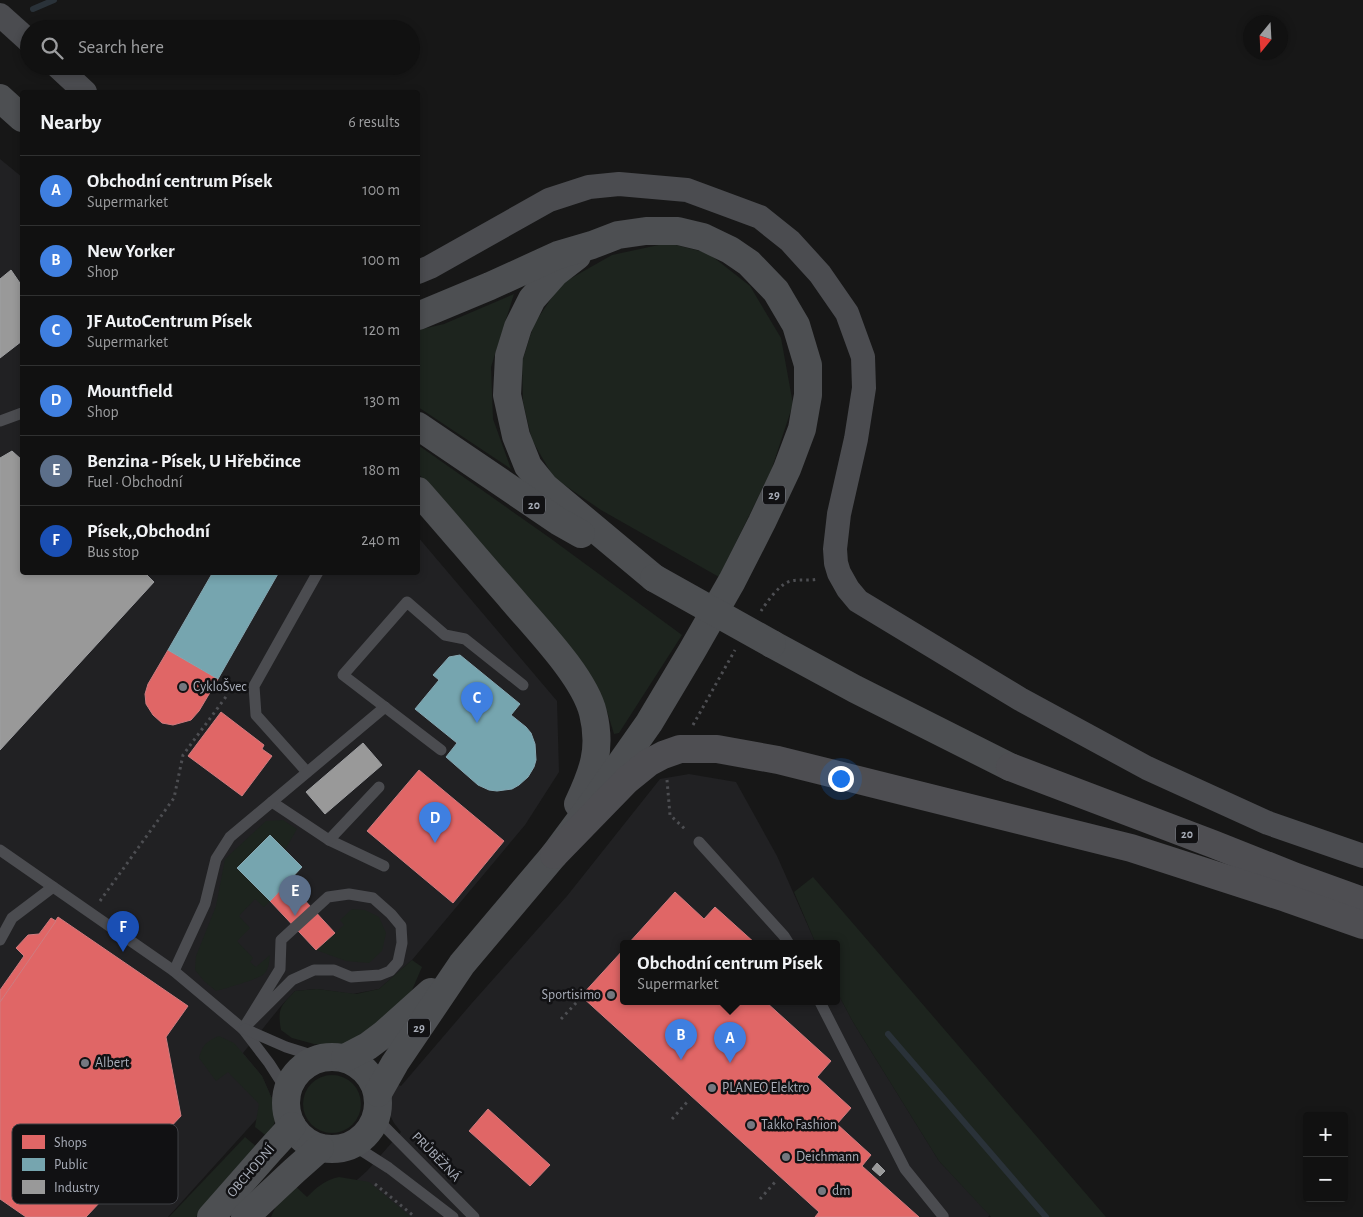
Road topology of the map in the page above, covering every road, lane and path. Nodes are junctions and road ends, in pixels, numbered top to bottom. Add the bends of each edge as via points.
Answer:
1 (0, 14) edge
2 (20, 33) edge
3 (67, 75) edge
4 (84, 90) edge
5 (0, 98) edge
6 (20, 116) edge
7 (592, 245) junction
8 (420, 271) edge
9 (420, 315) edge
10 (20, 414) edge
11 (0, 421) edge
12 (420, 427) edge
13 (420, 493) edge
14 (839, 574) junction
15 (316, 575) edge
16 (654, 578) junction
17 (757, 618) dead end
18 (736, 649) dead end
19 (523, 685) dead end
20 (228, 694) dead end
21 (385, 707) junction
22 (680, 749) junction
23 (441, 750) dead end
24 (1010, 767) junction
25 (307, 772) junction
26 (379, 787) dead end
27 (272, 802) junction
28 (329, 840) junction
29 (699, 842) joint
30 (0, 850) edge
31 (554, 855) junction
32 (1363, 856) edge
33 (384, 866) dead end
34 (52, 886) junction
35 (1286, 898) junction
36 (1363, 901) edge
37 (100, 902) dead end
38 (1363, 925) edge
39 (0, 940) edge
40 (786, 940) edge
41 (462, 964) junction
42 (174, 970) junction
43 (577, 1002) dead end
44 (822, 1005) edge
45 (560, 1019) dead end
46 (243, 1028) junction
47 (333, 1058) junction
48 (287, 1091) junction
49 (688, 1101) dead end
50 (377, 1105) junction
51 (672, 1119) dead end
52 (292, 1126) junction
53 (354, 1145) junction
54 (320, 1148) junction
55 (776, 1180) dead end
56 (375, 1184) dead end
57 (760, 1198) dead end
58 (211, 1217) edge
59 (245, 1217) edge
60 (415, 1217) edge
61 (453, 1217) edge
62 (474, 1217) edge
63 (942, 1217) edge

1 - 2 street
3 - 4 street
5 - 6 main road
7 - 9 main road via 558,255
7 - 16 main road via 555,273 532,299 518,327 509,356 507,395 516,436 528,466 545,487
7 - 31 main road, 29 via 618,235 678,231 703,237 749,263 776,291 796,325 808,365 808,395 802,429 787,469 732,581 649,723
8 - 14 street via 549,200 589,187 619,184 687,190 760,217 790,241 820,274 847,313 863,357 864,388 835,548
10 - 11 lane
12 - 16 main road, 20 via 558,521
13 - 31 main road via 549,643 586,694 593,712 597,750 594,764
14 - 17 path via 789,581 767,602
14 - 32 street via 858,601 1037,709 1147,768 1268,823
15 - 25 lane via 254,686 256,715
16 - 24 main road, 20, bridge via 855,690
18 - 22 path
19 - 21 lane via 465,639 445,635 407,602 343,675
20 - 37 path via 183,755 174,798
21 - 23 lane
21 - 25 lane
22 - 29 path via 666,767 670,815
22 - 31 highway via 663,754 627,780
22 - 35 highway via 717,749 778,760 1131,848
24 - 35 highway, 20
24 - 36 highway, 20
25 - 27 lane
26 - 28 lane
27 - 28 lane
27 - 42 lane via 230,838 216,859 205,904
28 - 33 lane
29 - 40 lane
30 - 34 lane
31 - 41 main road, 29
34 - 39 lane via 12,918
34 - 42 lane
35 - 38 highway, 20
41 - 47 main road, 29 via 368,1046
41 - 50 main road, 29 via 395,1063
42 - 46 lane
43 - 45 path
44 - 63 lane via 905,1169
46 - 46 lane via 292,980 314,970 334,970 351,977 390,971 398,962 401,926 374,898 349,894 328,897 281,940 280,969
46 - 47 lane via 286,1047
46 - 48 lane
47 - 48 main road via 309,1063 292,1079
47 - 50 main road via 356,1063 366,1071 373,1081
48 - 52 main road via 287,1115
49 - 51 path
50 - 53 main road via 371,1129
50 - 62 lane, PRŮBĚŽNÁ
52 - 54 main road via 300,1136
52 - 58 main road, OBCHODNÍ
53 - 54 main road via 343,1149
53 - 61 lane
54 - 59 main road, OBCHODNÍ
55 - 57 path
56 - 60 path

